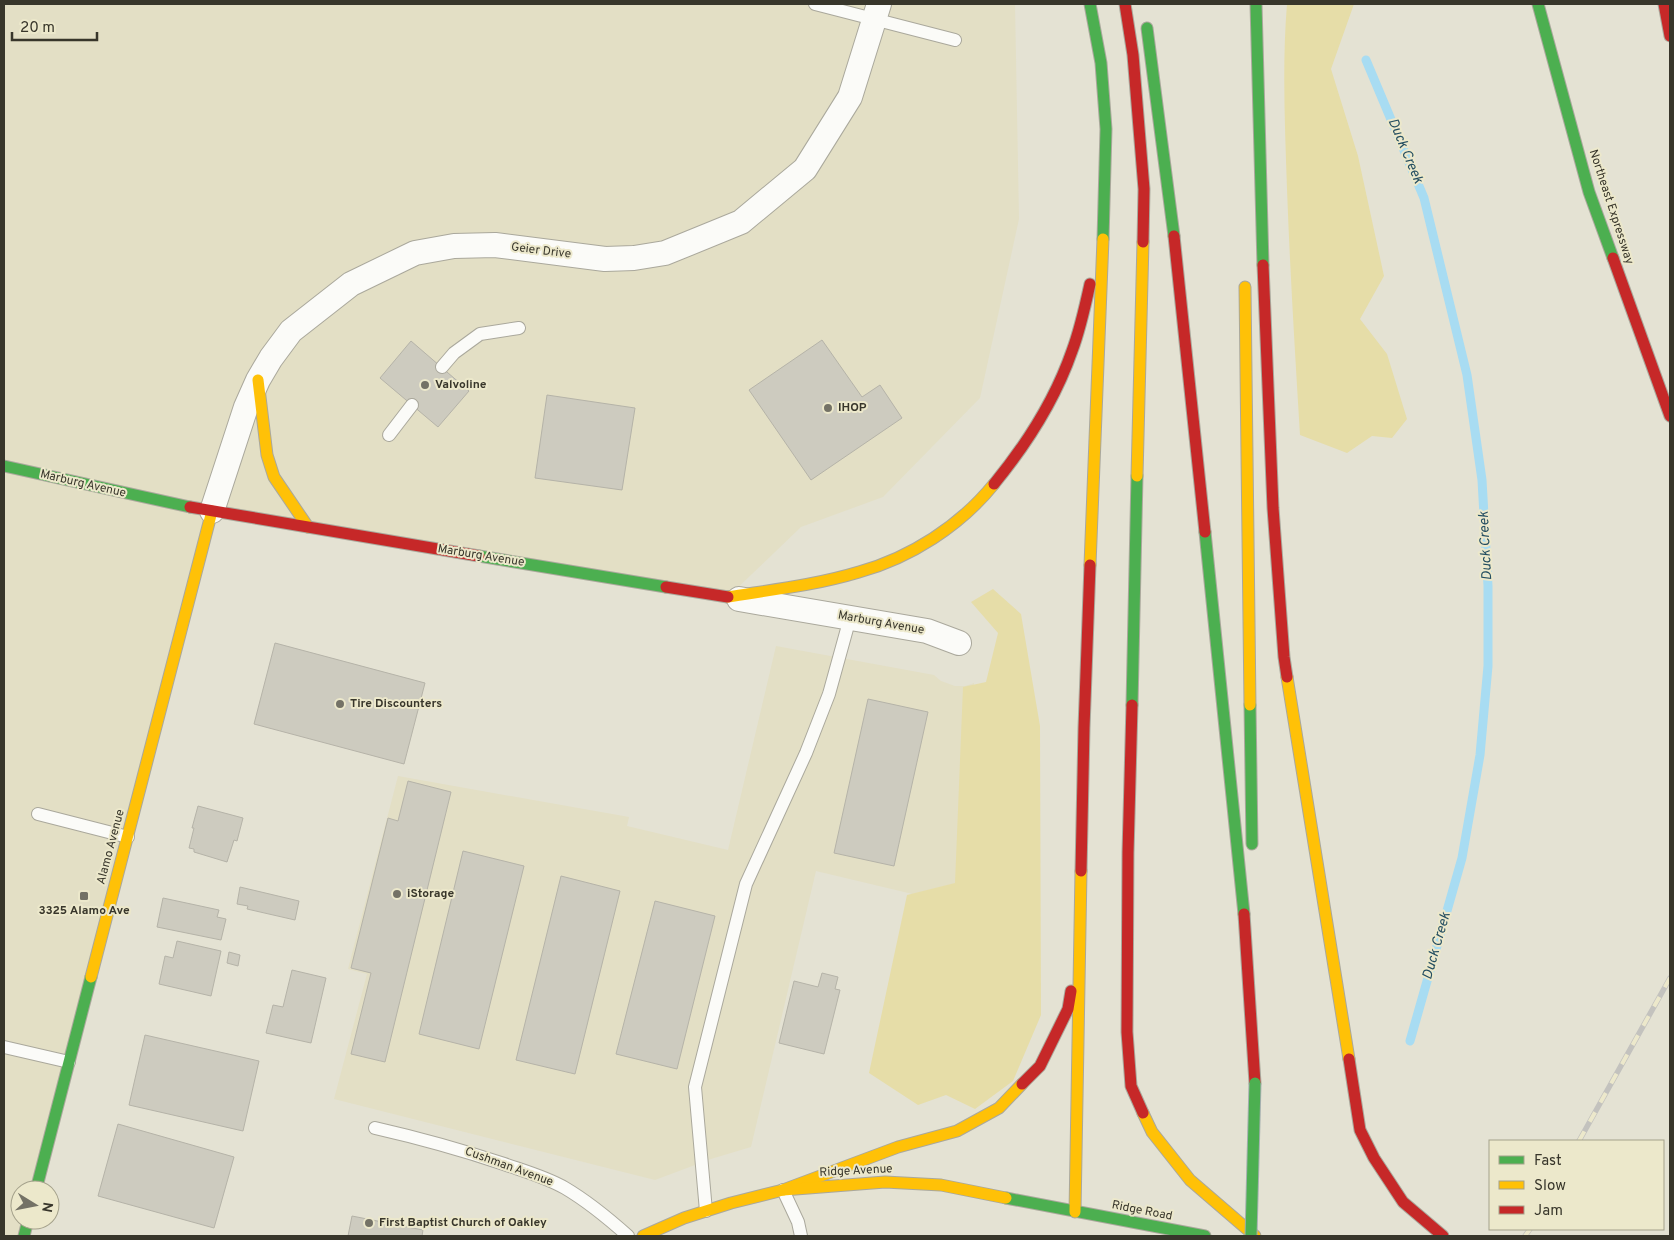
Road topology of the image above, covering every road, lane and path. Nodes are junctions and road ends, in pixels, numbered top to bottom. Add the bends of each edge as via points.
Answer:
1 (816, 4) edge
2 (1090, 4) edge
3 (1125, 4) edge
4 (1249, 4) edge
5 (1256, 4) edge
6 (1538, 4) edge
7 (1664, 4) edge
8 (877, 12) edge
9 (1146, 19) dead end
10 (1670, 36) edge
11 (955, 40) dead end
12 (1246, 48) dead end
13 (1105, 199) junction
14 (1245, 274) dead end
15 (519, 328) dead end
16 (442, 367) dead end
17 (258, 380) junction
18 (412, 405) dead end
19 (1670, 416) edge
20 (389, 435) dead end
21 (4, 466) edge
22 (212, 511) junction
23 (308, 527) junction
24 (728, 597) junction
25 (850, 618) junction
26 (959, 643) dead end
27 (38, 814) dead end
28 (128, 837) junction
29 (1252, 854) dead end
30 (1253, 894) dead end
31 (1080, 945) junction
32 (4, 1047) edge
33 (69, 1062) junction
34 (1255, 1083) junction
35 (375, 1128) dead end
36 (39, 1180) edge
37 (783, 1190) junction
38 (706, 1212) junction
39 (1075, 1212) junction
40 (628, 1236) edge
41 (643, 1236) edge
42 (801, 1236) edge
43 (1204, 1236) edge
44 (1251, 1236) edge
45 (1255, 1236) edge
46 (1443, 1236) edge

1 - 8 lane
2 - 13 main road via 1101,63 1106,129
3 - 45 main road via 1133,55 1144,189 1128,853 1131,1086 1152,1132 1190,1180
4 - 12 main road
5 - 46 main road via 1273,508 1284,657 1296,740 1360,1130 1371,1154 1403,1202
6 - 19 main road, Northeast Expressway via 1588,192
7 - 10 main road
8 - 11 lane
8 - 17 street, Geier Drive via 850,97 805,169 741,222 665,253 634,258 605,259 494,245 454,246 415,253 351,284 291,331
9 - 34 main road via 1172,216 1243,904
13 - 24 main road via 1087,302 1070,357 1045,410 1009,465 976,504 940,533 900,556 864,571
13 - 31 main road via 1084,728
14 - 29 main road
15 - 16 lane via 480,334 454,352
17 - 22 street, Geier Drive
17 - 23 main road via 267,455 274,477
18 - 20 lane
21 - 22 main road, Marburg Avenue
22 - 23 main road, Marburg Avenue
22 - 28 main road, Alamo Avenue
23 - 24 main road, Marburg Avenue
24 - 25 street, Marburg Avenue
25 - 26 street, Marburg Avenue via 927,631
25 - 38 lane via 830,694 746,884 695,1087
27 - 28 lane
28 - 33 main road, Alamo Avenue
30 - 34 main road
31 - 37 main road via 1068,1009 1040,1066 999,1108 956,1132 898,1147
31 - 39 main road
32 - 33 lane
33 - 36 main road, Alamo Avenue
34 - 44 main road, bridge
35 - 40 lane, Cushman Avenue via 460,1150 548,1180 564,1187
37 - 38 main road, Ridge Avenue
37 - 39 main road, Ridge Avenue via 885,1182 941,1185
37 - 42 lane
38 - 41 main road, Ridge Avenue
39 - 43 main road, Ridge Road

